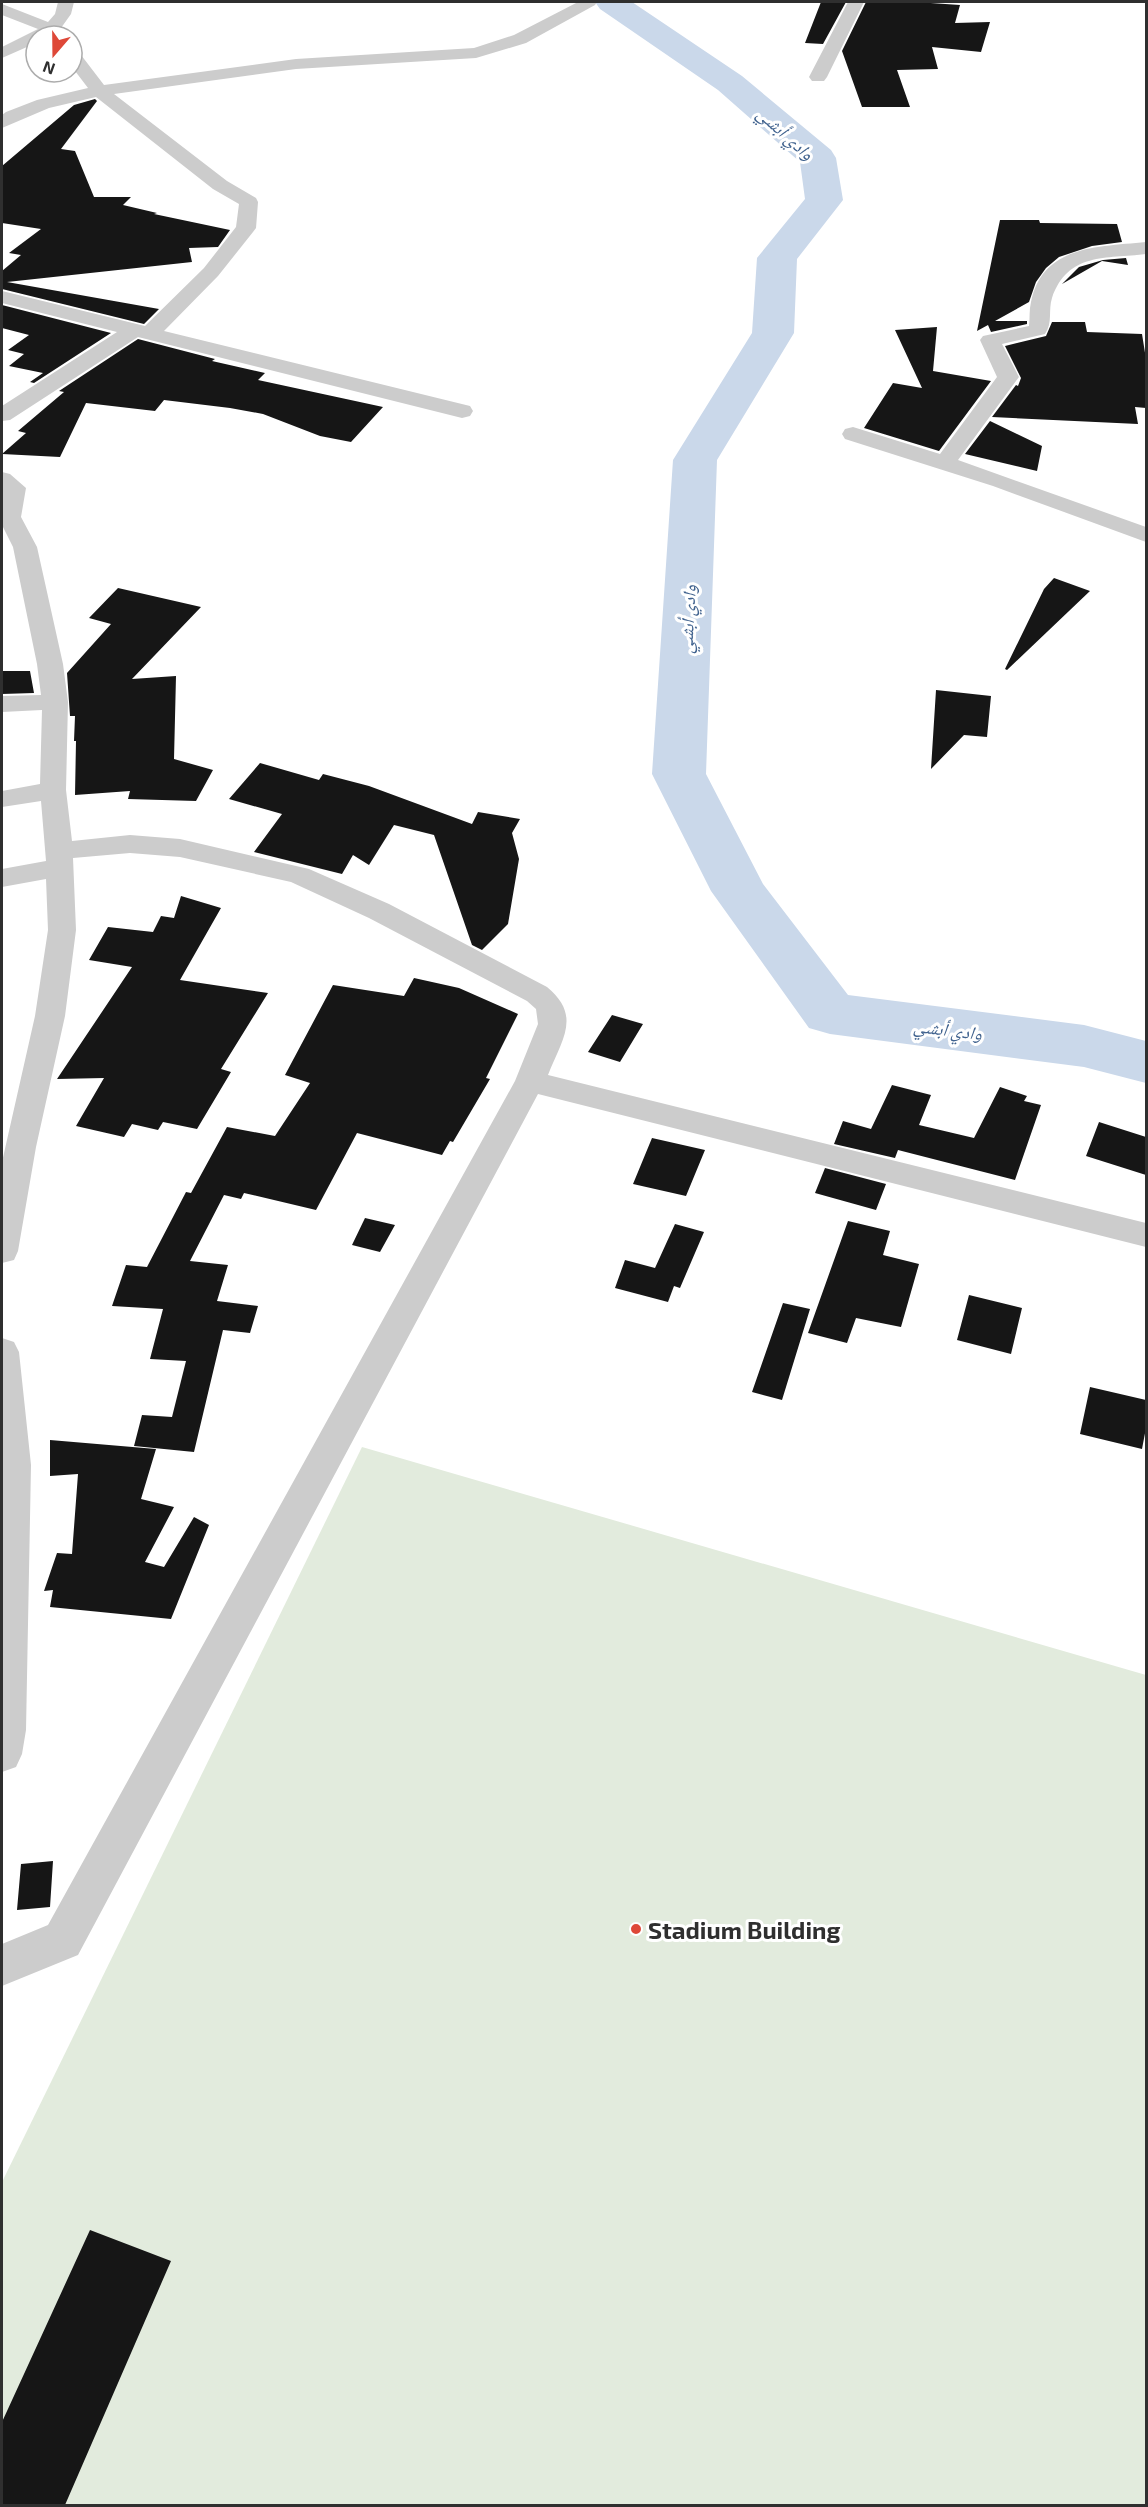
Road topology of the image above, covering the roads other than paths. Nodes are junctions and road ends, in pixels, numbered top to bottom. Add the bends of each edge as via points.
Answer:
1 (66, 2) edge
2 (589, 2) edge
3 (856, 2) edge
4 (2, 9) edge
5 (35, 24) edge
6 (59, 24) edge
7 (24, 42) edge
8 (2, 53) edge
9 (84, 71) edge
10 (818, 77) dead end
11 (99, 91) junction
12 (2, 123) edge
13 (1146, 248) edge
14 (2, 297) edge
15 (142, 332) junction
16 (462, 411) dead end
17 (2, 415) edge
18 (853, 434) dead end
19 (945, 462) junction
20 (2, 479) edge
21 (1146, 535) edge
22 (13, 543) edge
23 (55, 702) junction
24 (2, 704) edge
25 (52, 790) junction
26 (2, 798) edge
27 (60, 859) junction
28 (2, 878) edge
29 (530, 1082) junction
30 (11, 1146) edge
31 (1146, 1235) edge
32 (2, 1251) edge
33 (2, 1352) edge
34 (7, 1466) edge
35 (3, 1738) edge
36 (2, 1965) edge

1 - 6 street
2 - 11 street via 520,39 476,53 296,64
3 - 10 street
4 - 5 street
7 - 8 street
9 - 11 street
11 - 12 street via 43,104
11 - 15 street via 220,185 249,202 246,228 211,272
13 - 19 street via 1074,256 1063,264 1042,295 1038,330 990,340 1008,377
14 - 15 street
15 - 16 street
15 - 17 street
18 - 19 street
19 - 21 street
20 - 22 street via 15,488 9,518
22 - 23 street via 50,664
23 - 24 street
23 - 25 street
25 - 26 street
25 - 27 street
27 - 28 street
27 - 29 street via 130,844 180,848 299,875 379,911 537,994 550,1005 553,1024
27 - 30 street via 62,930 50,1016
29 - 31 street
29 - 36 street via 63,1940
30 - 32 street
33 - 34 street
34 - 35 street

